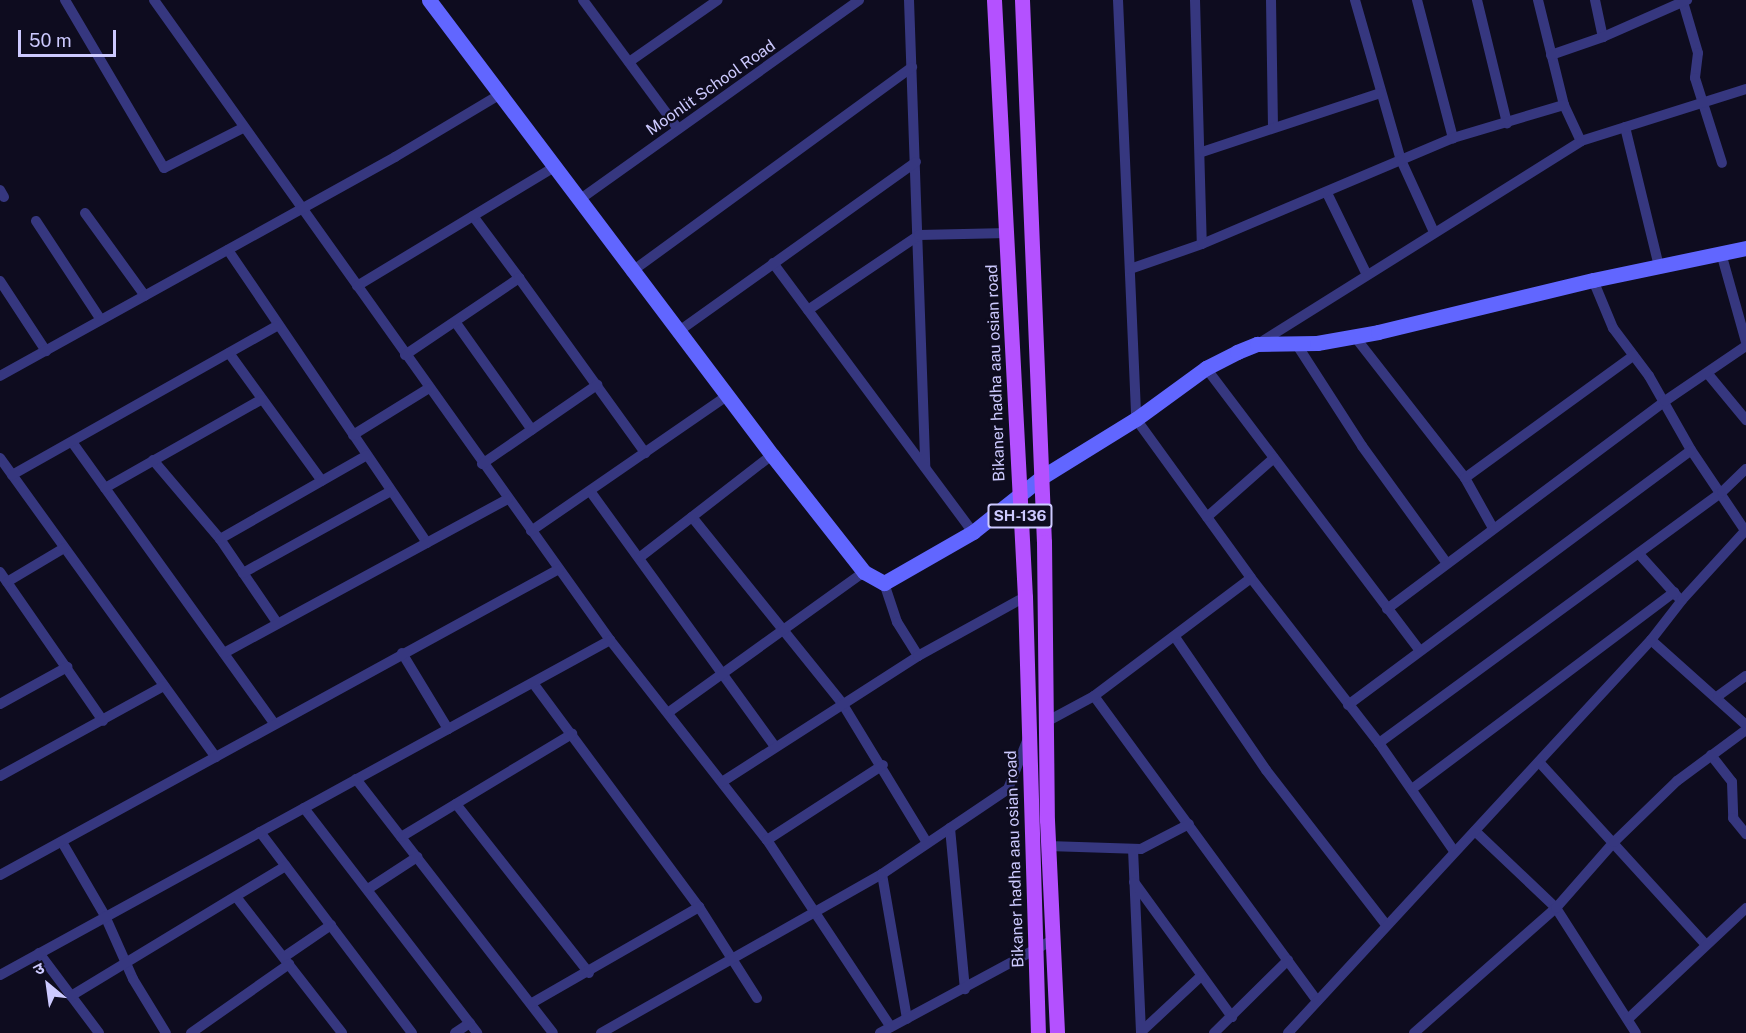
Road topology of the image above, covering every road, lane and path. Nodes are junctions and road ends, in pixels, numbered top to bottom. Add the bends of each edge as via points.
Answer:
1 (64, 0) edge
2 (154, 0) edge
3 (429, 0) edge
4 (583, 0) edge
5 (718, 0) edge
6 (859, 0) edge
7 (909, 0) edge
8 (994, 0) edge
9 (1022, 0) edge
10 (1118, 0) edge
11 (1195, 0) edge
12 (1271, 0) edge
13 (1355, 0) edge
14 (1417, 0) edge
15 (1477, 0) edge
16 (1538, 0) edge
17 (1595, 0) edge
18 (1685, 1) edge
19 (1603, 37) junction
20 (1551, 55) junction
21 (629, 62) junction
22 (912, 67) junction
23 (1746, 89) edge
24 (1380, 93) junction
25 (499, 95) junction
26 (1703, 102) junction
27 (1564, 105) junction
28 (1507, 123) junction
29 (1273, 126) junction
30 (1625, 127) junction
31 (243, 128) junction
32 (678, 129) junction
33 (1453, 138) junction
34 (1581, 141) junction
35 (1202, 152) junction
36 (1401, 160) junction
37 (916, 162) junction
38 (1722, 163) dead end
39 (554, 167) junction
40 (1327, 193) junction
41 (579, 200) junction
42 (302, 208) junction
43 (85, 213) dead end
44 (473, 216) junction
45 (36, 221) dead end
46 (1434, 232) junction
47 (1008, 233) junction
48 (919, 235) junction
49 (1202, 244) junction
50 (1746, 248) edge
51 (228, 250) junction
52 (1721, 253) junction
53 (772, 263) junction
54 (1659, 266) junction
55 (1130, 269) junction
56 (632, 272) junction
57 (1368, 275) junction
58 (519, 278) junction
59 (1593, 280) junction
60 (0, 281) edge
61 (357, 286) junction
62 (145, 296) junction
63 (808, 310) junction
64 (101, 320) junction
65 (456, 322) junction
66 (278, 325) junction
67 (679, 331) junction
68 (1354, 337) junction
69 (1257, 344) junction
70 (1746, 344) edge
71 (1297, 345) junction
72 (46, 351) junction
73 (229, 353) junction
74 (405, 355) junction
75 (1633, 356) junction
76 (1206, 368) junction
77 (1708, 374) junction
78 (0, 376) edge
79 (597, 385) junction
80 (429, 388) junction
81 (728, 396) junction
82 (262, 399) junction
83 (1665, 401) junction
84 (1136, 419) junction
85 (1746, 420) edge
86 (532, 430) junction
87 (353, 435) junction
88 (72, 442) junction
89 (1691, 450) junction
90 (645, 453) junction
91 (367, 455) junction
92 (772, 455) junction
93 (0, 458) edge
94 (1274, 458) junction
95 (153, 460) junction
96 (482, 464) junction
97 (926, 468) junction
98 (1746, 469) edge
99 (12, 475) junction
100 (1042, 477) junction
101 (1465, 478) junction
102 (322, 481) junction
103 (105, 488) junction
104 (391, 491) junction
105 (590, 491) junction
106 (1722, 492) junction
107 (1019, 496) junction
108 (508, 499) junction
109 (692, 517) junction
110 (1207, 517) junction
111 (1494, 528) junction
112 (531, 531) junction
113 (1746, 531) edge
114 (973, 532) junction
115 (220, 539) junction
116 (427, 543) junction
117 (64, 548) junction
118 (1639, 554) junction
119 (639, 558) junction
120 (1446, 562) junction
121 (559, 569) junction
122 (0, 572) edge
123 (864, 572) junction
124 (243, 573) junction
125 (1251, 578) junction
126 (7, 582) junction
127 (884, 583) junction
128 (1678, 596) junction
129 (1025, 597) junction
130 (1387, 609) junction
131 (276, 621) junction
132 (785, 629) junction
133 (1175, 637) junction
134 (610, 640) junction
135 (1651, 640) junction
136 (1419, 650) junction
137 (224, 653) junction
138 (402, 653) junction
139 (918, 656) junction
140 (67, 668) junction
141 (722, 675) junction
142 (1746, 676) edge
143 (533, 682) junction
144 (164, 686) junction
145 (1094, 696) junction
146 (1718, 696) junction
147 (842, 703) junction
148 (0, 704) edge
149 (1348, 705) junction
150 (669, 712) junction
151 (104, 721) junction
152 (1046, 722) junction
153 (275, 724) junction
154 (1746, 725) edge
155 (448, 729) junction
156 (1746, 730) edge
157 (572, 735) junction
158 (1030, 735) junction
159 (1379, 744) junction
160 (774, 747) junction
161 (1711, 755) junction
162 (216, 757) junction
163 (1539, 762) junction
164 (883, 765) junction
165 (0, 776) edge
166 (356, 780) junction
167 (722, 782) junction
168 (1412, 789) junction
169 (456, 804) junction
170 (304, 808) junction
171 (1189, 824) junction
172 (950, 828) junction
173 (1475, 831) junction
174 (260, 832) junction
175 (1746, 834) edge
176 (401, 837) junction
177 (767, 840) junction
178 (62, 842) junction
179 (1614, 842) junction
180 (927, 843) junction
181 (1048, 846) junction
182 (1132, 849) junction
183 (1454, 851) junction
184 (417, 857) junction
185 (286, 866) junction
186 (882, 873) junction
187 (0, 875) edge
188 (1134, 882) junction
189 (368, 890) junction
190 (237, 898) junction
191 (699, 907) junction
192 (1556, 908) junction
193 (1746, 908) edge
194 (815, 912) junction
195 (105, 916) junction
196 (331, 925) junction
197 (1387, 926) junction
198 (1051, 941) junction
199 (1706, 945) junction
200 (1035, 948) junction
201 (39, 953) junction
202 (735, 960) junction
203 (1288, 960) junction
204 (286, 961) junction
205 (126, 964) junction
206 (589, 973) junction
207 (0, 975) edge
208 (1201, 976) junction
209 (965, 989) junction
210 (71, 996) junction
211 (757, 998) dead end
212 (1317, 1001) junction
213 (532, 1003) junction
214 (1232, 1017) junction
215 (907, 1019) junction
216 (1628, 1019) junction
217 (470, 1023) junction
218 (891, 1027) junction
219 (1141, 1032) edge
220 (99, 1033) edge
221 (166, 1033) edge
222 (191, 1033) edge
223 (342, 1033) edge
224 (412, 1033) edge
225 (455, 1033) edge
226 (477, 1033) edge
227 (553, 1033) edge
228 (600, 1033) edge
229 (880, 1033) edge
230 (1038, 1033) edge
231 (1057, 1033) edge
232 (1214, 1033) edge
233 (1288, 1033) edge
234 (1414, 1033) edge
235 (1636, 1033) edge

1 - 31 street via 164,168
2 - 31 street
3 - 25 street
4 - 21 street
5 - 21 street
6 - 32 street, Moonlit School Road
7 - 22 street
8 - 47 main road, Bikaner hadha aau osian road / SH-136
9 - 100 main road, Bikaner hadha aau osian road / SH-136
10 - 55 street
11 - 35 street
12 - 29 street
13 - 24 street
14 - 33 street
15 - 28 street
16 - 20 street
17 - 19 street
18 - 19 street
18 - 26 street via 1698,53 1695,78
19 - 20 street
20 - 27 street
21 - 32 street
22 - 37 street
22 - 56 street
23 - 26 street
24 - 29 street
24 - 36 street
25 - 39 street
25 - 42 street
26 - 30 street
26 - 38 street
27 - 28 street
27 - 34 street
28 - 33 street
29 - 35 street
30 - 34 street
30 - 54 street
31 - 42 street
32 - 41 street, Moonlit School Road
33 - 36 street
34 - 46 street
35 - 49 street
36 - 40 street
36 - 46 street
37 - 48 street
37 - 53 street
39 - 41 street
39 - 44 street
40 - 49 street
40 - 57 street
41 - 56 street
42 - 51 street
42 - 61 street
43 - 62 street
44 - 58 street
44 - 61 street
45 - 64 street
46 - 57 street
47 - 48 street
47 - 107 main road, Bikaner hadha aau osian road / SH-136
48 - 63 street
48 - 97 street
49 - 55 street
50 - 52 street
51 - 62 street
51 - 66 street
52 - 54 street
52 - 70 street
53 - 63 street
53 - 67 street
54 - 59 street
55 - 84 street
56 - 67 street
57 - 69 street
58 - 65 street
58 - 79 street
59 - 68 street
59 - 75 street via 1613,328
60 - 72 street
61 - 74 street
62 - 64 street
63 - 97 street
64 - 72 street
65 - 74 street
65 - 86 street
66 - 73 street
66 - 87 street
67 - 81 street
68 - 71 street
68 - 101 street
69 - 71 street
69 - 76 street
70 - 77 street
71 - 120 street via 1362,446
72 - 78 street
73 - 82 street
73 - 88 street
74 - 80 street
75 - 83 street
75 - 101 street
76 - 84 street
76 - 94 street
77 - 83 street
77 - 85 street
79 - 86 street
79 - 90 street
80 - 87 street
80 - 96 street
81 - 90 street
81 - 92 street
82 - 95 street
82 - 102 street
83 - 89 street
83 - 111 street
84 - 100 street
84 - 110 street
86 - 96 street
87 - 91 street
88 - 99 street
88 - 103 street
89 - 106 street
89 - 136 street
90 - 105 street
91 - 102 street
91 - 104 street
92 - 109 street
92 - 123 street
93 - 99 street
94 - 110 street
94 - 130 street
95 - 103 street
95 - 115 street
96 - 108 street
97 - 114 street
98 - 106 street
99 - 117 street
100 - 107 street
100 - 152 main road, Bikaner hadha aau osian road / SH-136
101 - 111 street
102 - 115 street
103 - 137 street
104 - 116 street
104 - 124 street
105 - 112 street
105 - 119 street
106 - 113 street
106 - 118 street
107 - 114 street
107 - 129 main road, Bikaner hadha aau osian road / SH-136
108 - 112 street
108 - 116 street
109 - 119 street
109 - 132 street
110 - 125 street
111 - 120 street
112 - 121 street
113 - 128 street
114 - 127 street
115 - 124 street
116 - 131 street
117 - 126 street
117 - 144 street
118 - 128 street
118 - 159 street
119 - 141 street
120 - 130 street
121 - 134 street
121 - 138 street
122 - 126 street
123 - 127 street
123 - 132 street
124 - 131 street
125 - 133 street
125 - 149 street
126 - 140 street
127 - 139 street via 897,622
128 - 135 street
128 - 168 street
129 - 139 street
129 - 158 main road, Bikaner hadha aau osian road / SH-136
130 - 136 street
131 - 137 street
132 - 141 street
132 - 147 street
133 - 145 street
133 - 197 street via 1266,770
134 - 143 street
134 - 150 street
135 - 146 street
135 - 163 street
136 - 149 street
137 - 153 street
138 - 153 street
138 - 155 street
139 - 147 street
140 - 148 street
140 - 151 street
141 - 150 street
141 - 160 street
142 - 146 street
143 - 155 street
143 - 157 street
144 - 151 street
144 - 162 street
145 - 152 street
145 - 171 street
146 - 154 street
147 - 160 street
147 - 164 street
149 - 159 street
150 - 167 street
151 - 165 street
152 - 181 main road, Bikaner hadha aau osian road / SH-136
153 - 162 street
155 - 166 street
156 - 161 street
157 - 169 street
157 - 191 street
158 - 172 street via 1008,789
158 - 200 main road, Bikaner hadha aau osian road / SH-136
159 - 168 street
160 - 167 street
161 - 175 street via 1732,782 1733,818
161 - 179 street
162 - 178 street
163 - 173 street
163 - 179 street
164 - 177 street
164 - 180 street
166 - 170 street
166 - 176 street
167 - 177 street
168 - 183 street
169 - 176 street
169 - 206 street
170 - 174 street
170 - 189 street
171 - 182 street via 1141,849
171 - 203 street
172 - 180 street
172 - 209 street
173 - 183 street
173 - 192 street
174 - 185 street
174 - 195 street
176 - 184 street
177 - 194 street
178 - 187 street
178 - 195 street
179 - 192 street
179 - 199 street
180 - 186 street
181 - 182 street
181 - 198 main road, Bikaner hadha aau osian road / SH-136
182 - 188 street
183 - 197 street
184 - 189 street
184 - 213 street
185 - 190 street
185 - 196 street
186 - 194 street
186 - 215 street
188 - 208 street
188 - 219 street
189 - 217 street
190 - 204 street
190 - 205 street
191 - 202 street
191 - 206 street
192 - 216 street
192 - 234 street
193 - 199 street
194 - 202 street
194 - 218 street
195 - 201 street
195 - 205 street
196 - 204 street
196 - 224 street
197 - 212 street
198 - 200 street
198 - 231 main road, Bikaner hadha aau osian road / SH-136
199 - 216 street
200 - 209 street
200 - 230 main road, Bikaner hadha aau osian road / SH-136
201 - 207 street
201 - 210 street
202 - 211 street
202 - 228 street
203 - 212 street
203 - 214 street
204 - 222 street
204 - 223 street
205 - 210 street
205 - 221 street
206 - 213 street
208 - 214 street
208 - 219 street
209 - 215 street
210 - 220 street
212 - 233 street
213 - 227 street
214 - 232 street
215 - 218 street
216 - 235 street
217 - 225 street
217 - 226 street
218 - 229 street

